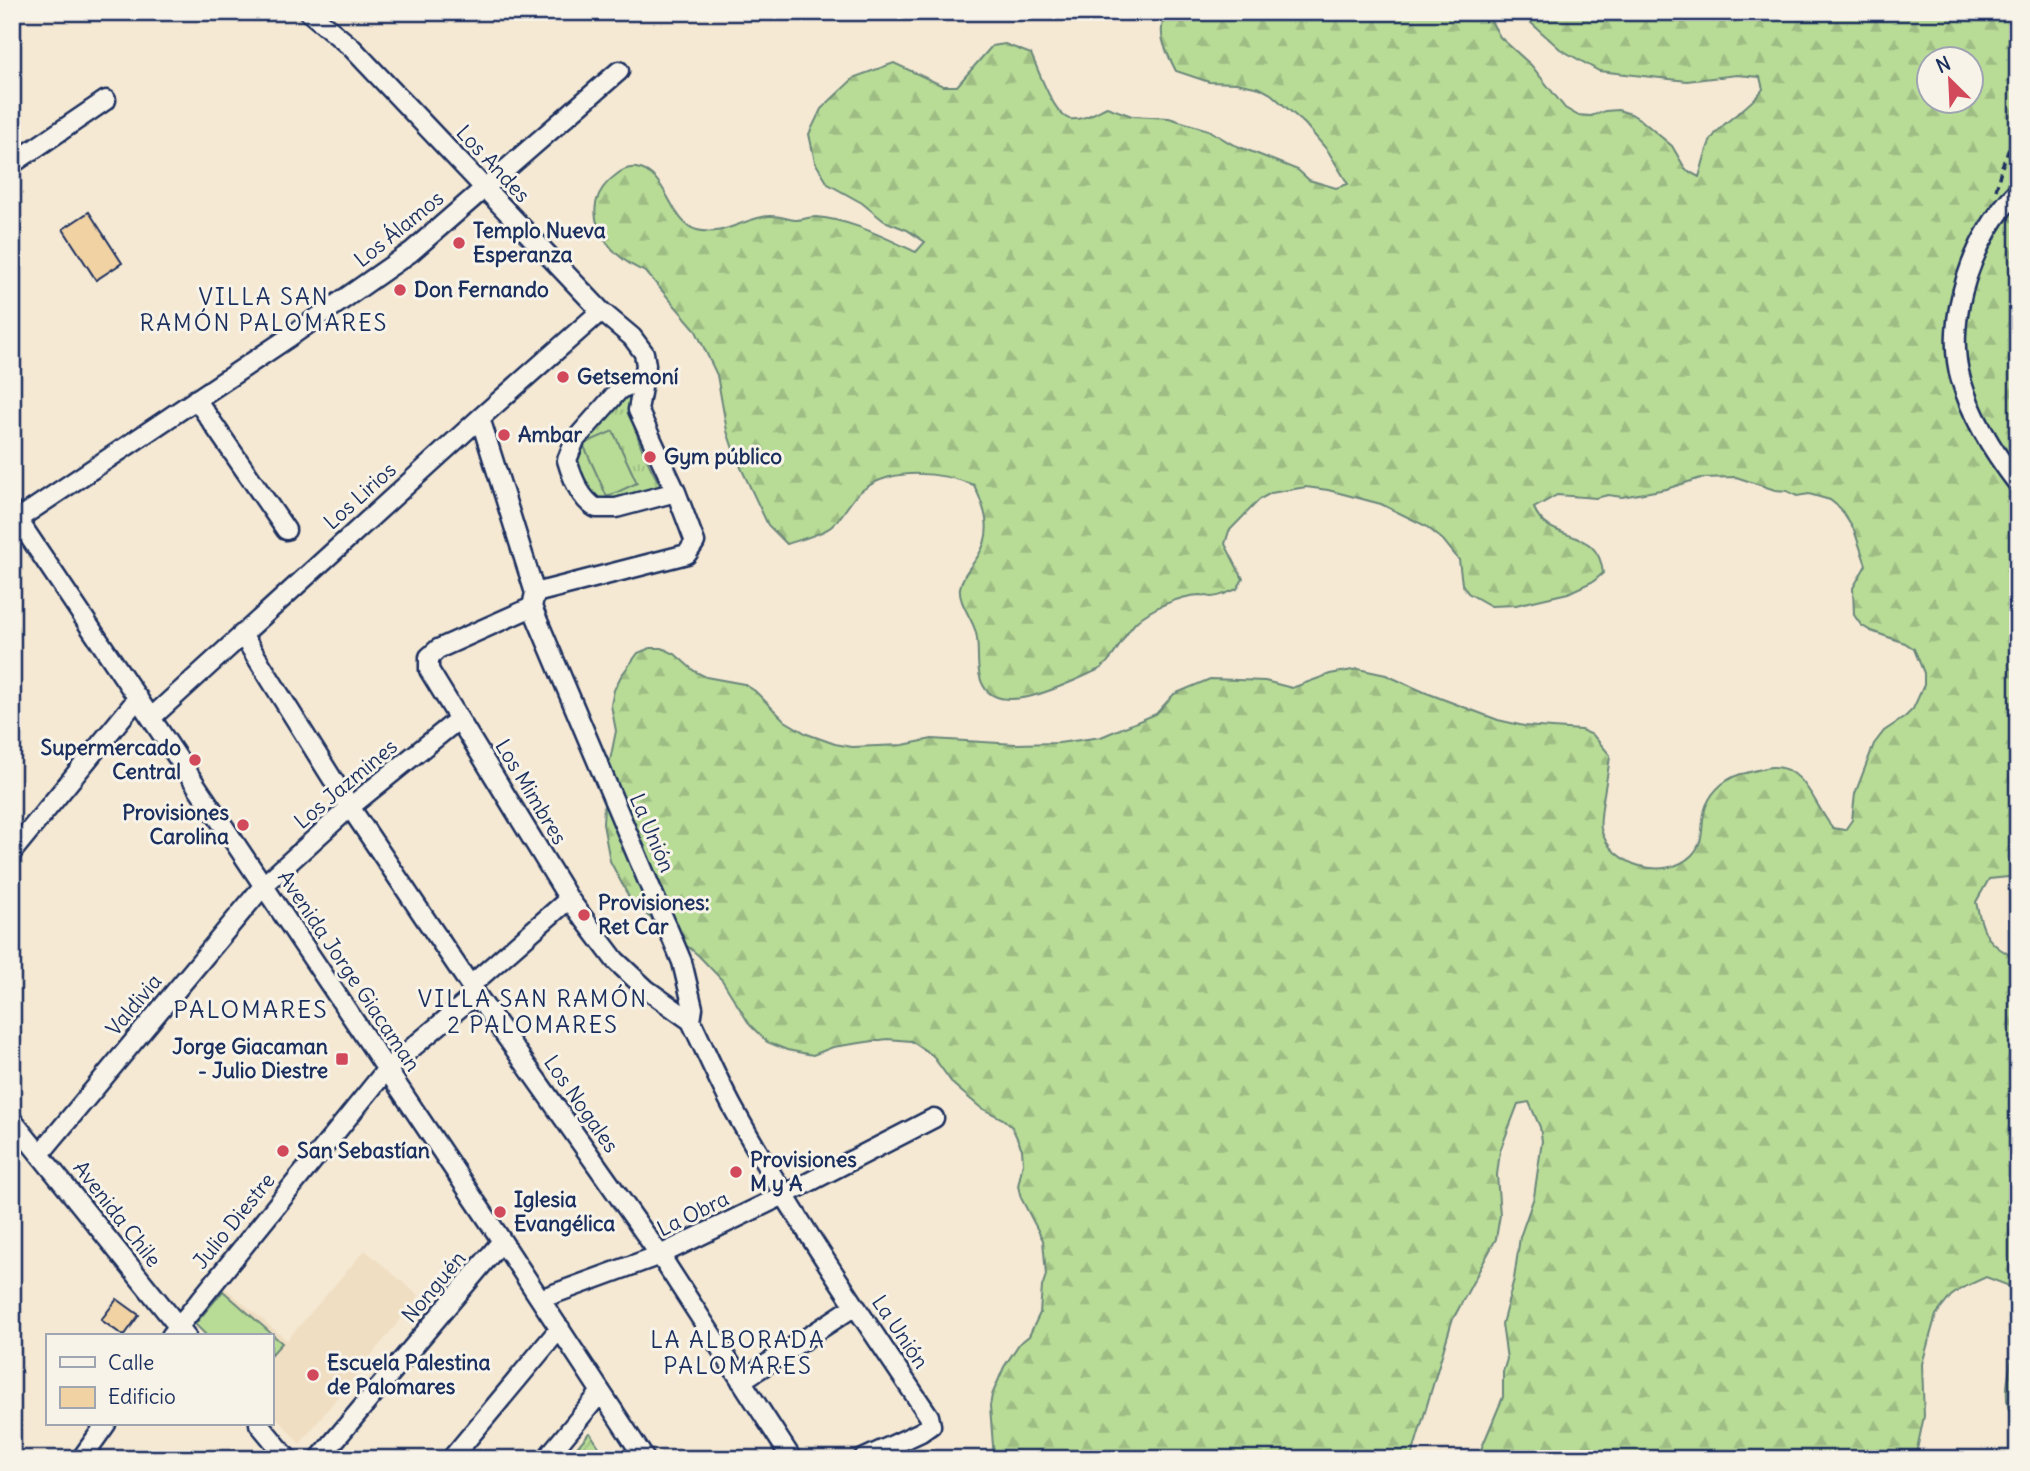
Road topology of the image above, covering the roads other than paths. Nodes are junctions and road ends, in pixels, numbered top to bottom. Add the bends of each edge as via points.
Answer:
1 (309, 12) edge
2 (619, 71) dead end
3 (106, 100) dead end
4 (12, 164) edge
5 (485, 188) junction
6 (2018, 191) edge
7 (601, 311) junction
8 (643, 380) junction
9 (196, 399) junction
10 (480, 418) junction
11 (2018, 484) edge
12 (676, 492) junction
13 (15, 515) edge
14 (286, 530) dead end
15 (533, 600) junction
16 (242, 634) junction
17 (138, 698) junction
18 (152, 718) junction
19 (459, 719) junction
20 (350, 807) junction
21 (12, 852) edge
22 (264, 885) junction
23 (569, 899) junction
24 (473, 989) junction
25 (691, 1021) junction
26 (387, 1069) junction
27 (934, 1118) dead end
28 (12, 1120) edge
29 (40, 1154) junction
30 (786, 1194) junction
31 (502, 1241) junction
32 (660, 1255) junction
33 (540, 1299) junction
34 (855, 1306) junction
35 (560, 1328) junction
36 (178, 1333) edge
37 (741, 1381) junction
38 (601, 1392) junction
39 (105, 1426) edge
40 (261, 1426) edge
41 (80, 1459) edge
42 (288, 1459) edge
43 (319, 1459) edge
44 (451, 1459) edge
45 (546, 1459) edge
46 (645, 1459) edge
47 (792, 1459) edge
48 (863, 1459) edge

1 - 5 street, Los Andes via 352,48
2 - 5 street, Los Álamos
3 - 4 street
5 - 7 street, Los Andes
5 - 9 street, Los Álamos via 411,252
6 - 11 street via 1995,216 1969,267 1958,324 1957,362 1967,397 1989,442
7 - 8 street, Los Andes via 632,337 643,353
7 - 10 street, Los Lirios
8 - 12 street, Los Andes via 638,410
8 - 12 street via 620,389 575,440 567,460 583,496 596,508 616,508
9 - 13 street, Los Álamos
9 - 14 street
10 - 15 street, La Unión
10 - 16 street, Los Lirios
12 - 15 street, Los Andes via 695,542 687,554
13 - 17 street, Avenida Jorge Giacaman
15 - 19 street, Los Mimbres via 429,657 429,670
15 - 25 street, La Unión via 682,962 693,1008
16 - 18 street, Los Lirios
16 - 20 street, Los Nogales
17 - 18 street, Avenida Jorge Giacaman
17 - 21 street
18 - 22 street, Avenida Jorge Giacaman
19 - 20 street, Los Jazmines
19 - 23 street, Los Mimbres
20 - 22 street, Los Jazmines
20 - 24 street, Los Nogales
22 - 26 street, Avenida Jorge Giacaman
22 - 29 street, Valdivia
23 - 24 street, Julio Diestre
23 - 25 street, Los Mimbres via 615,960
24 - 26 street, Julio Diestre
24 - 32 street, Los Nogales
25 - 30 street, La Unión via 733,1107
26 - 31 street, Avenida Jorge Giacaman
26 - 36 street, Julio Diestre
27 - 30 street, La Obra
28 - 29 street, Avenida Chile
29 - 36 street, Avenida Chile
30 - 32 street, La Obra
30 - 34 street, La Unión
31 - 33 street, Avenida Jorge Giacaman
31 - 43 street, Nonguén
32 - 33 street, La Obra
32 - 37 street, Los Nogales
33 - 35 street, Avenida Jorge Giacaman
34 - 37 street
34 - 48 street, La Unión via 931,1425
35 - 38 street, Avenida Jorge Giacaman
35 - 44 street
37 - 47 street, Los Nogales
38 - 45 street
38 - 46 street, Avenida Jorge Giacaman
39 - 41 street
40 - 42 street

